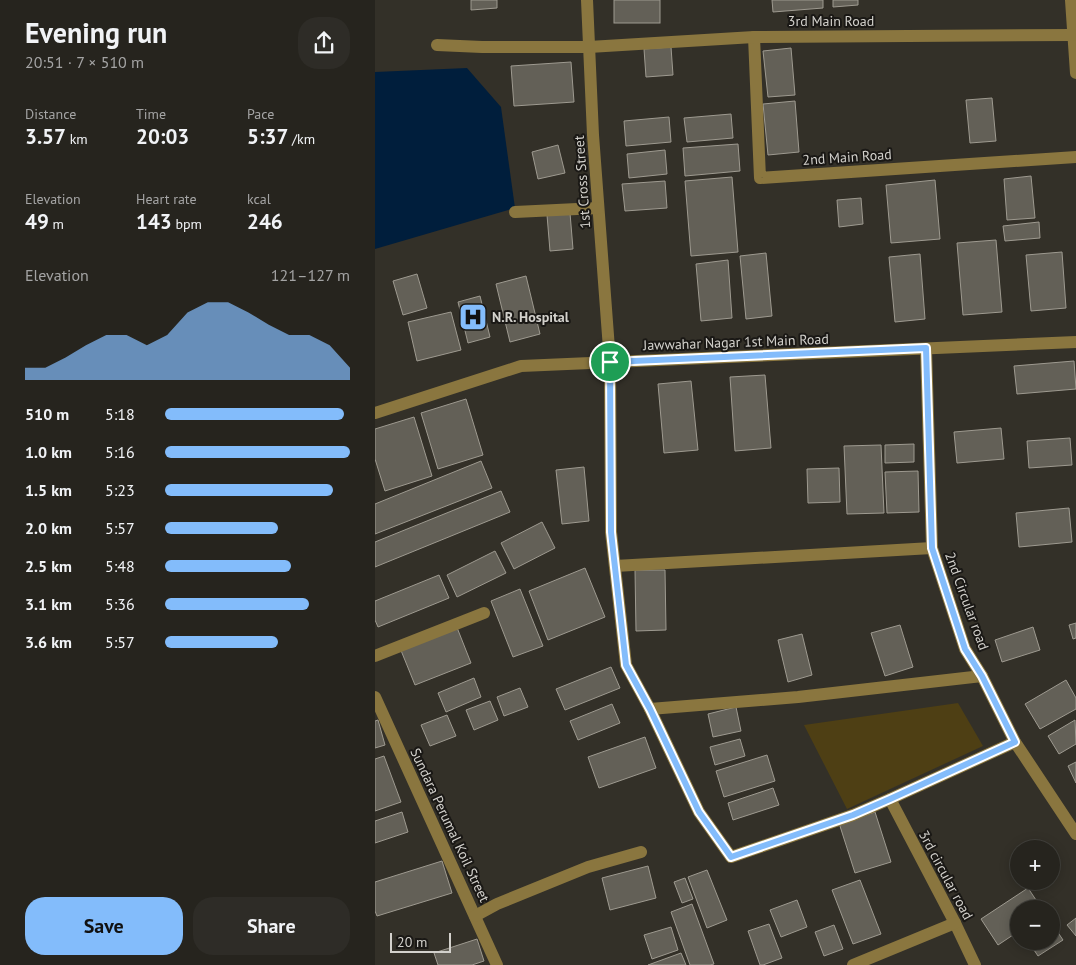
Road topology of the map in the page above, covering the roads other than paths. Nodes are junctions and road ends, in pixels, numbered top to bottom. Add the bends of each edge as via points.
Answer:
1 (587, 0) edge
2 (1071, 0) edge
3 (1073, 35) junction
4 (754, 37) junction
5 (437, 45) dead end
6 (589, 47) junction
7 (1076, 73) edge
8 (1076, 157) edge
9 (598, 208) junction
10 (515, 212) dead end
11 (1076, 342) edge
12 (926, 348) junction
13 (610, 362) junction
14 (375, 413) edge
15 (932, 548) junction
16 (615, 566) junction
17 (484, 613) dead end
18 (375, 656) edge
19 (982, 676) junction
20 (375, 697) edge
21 (650, 709) junction
22 (1015, 742) junction
23 (890, 799) junction
24 (1076, 834) edge
25 (641, 852) dead end
26 (475, 916) junction
27 (955, 923) junction
28 (497, 965) edge
29 (853, 965) edge
30 (975, 965) edge

1 - 6 street, 1st Cross Street
2 - 3 street
3 - 4 street, 3rd Main Road
3 - 7 street
4 - 6 street, 3rd Main Road
4 - 8 street, 2nd Main Road via 760,178
5 - 6 street, 3rd Main Road
6 - 9 street, 1st Cross Street
9 - 10 street
9 - 13 street, 1st Cross Street
11 - 12 street, Jawwahar Nagar 1st Main Road
12 - 13 street, Jawwahar Nagar 1st Main Road
12 - 15 street, 2nd Circular road
13 - 14 street, Jawwahar Nagar 1st Main Road via 521,366
13 - 16 street, 1st Cross Street via 611,532
15 - 16 street
15 - 19 street, 2nd Circular road via 965,649
16 - 21 street, 1st Cross Street via 626,665
17 - 18 street
19 - 21 street via 798,697
19 - 22 street, 2nd Circular road
20 - 26 street, Sundara Perumal Koil Street
21 - 23 street, 1st Cross Street via 699,812 731,857
22 - 23 street
22 - 24 street, 2nd Circular road
23 - 27 street, 3rd circular road
25 - 26 street via 588,867
26 - 28 street, Sundara Perumal Koil Street
27 - 29 street
27 - 30 street, 3rd circular road

